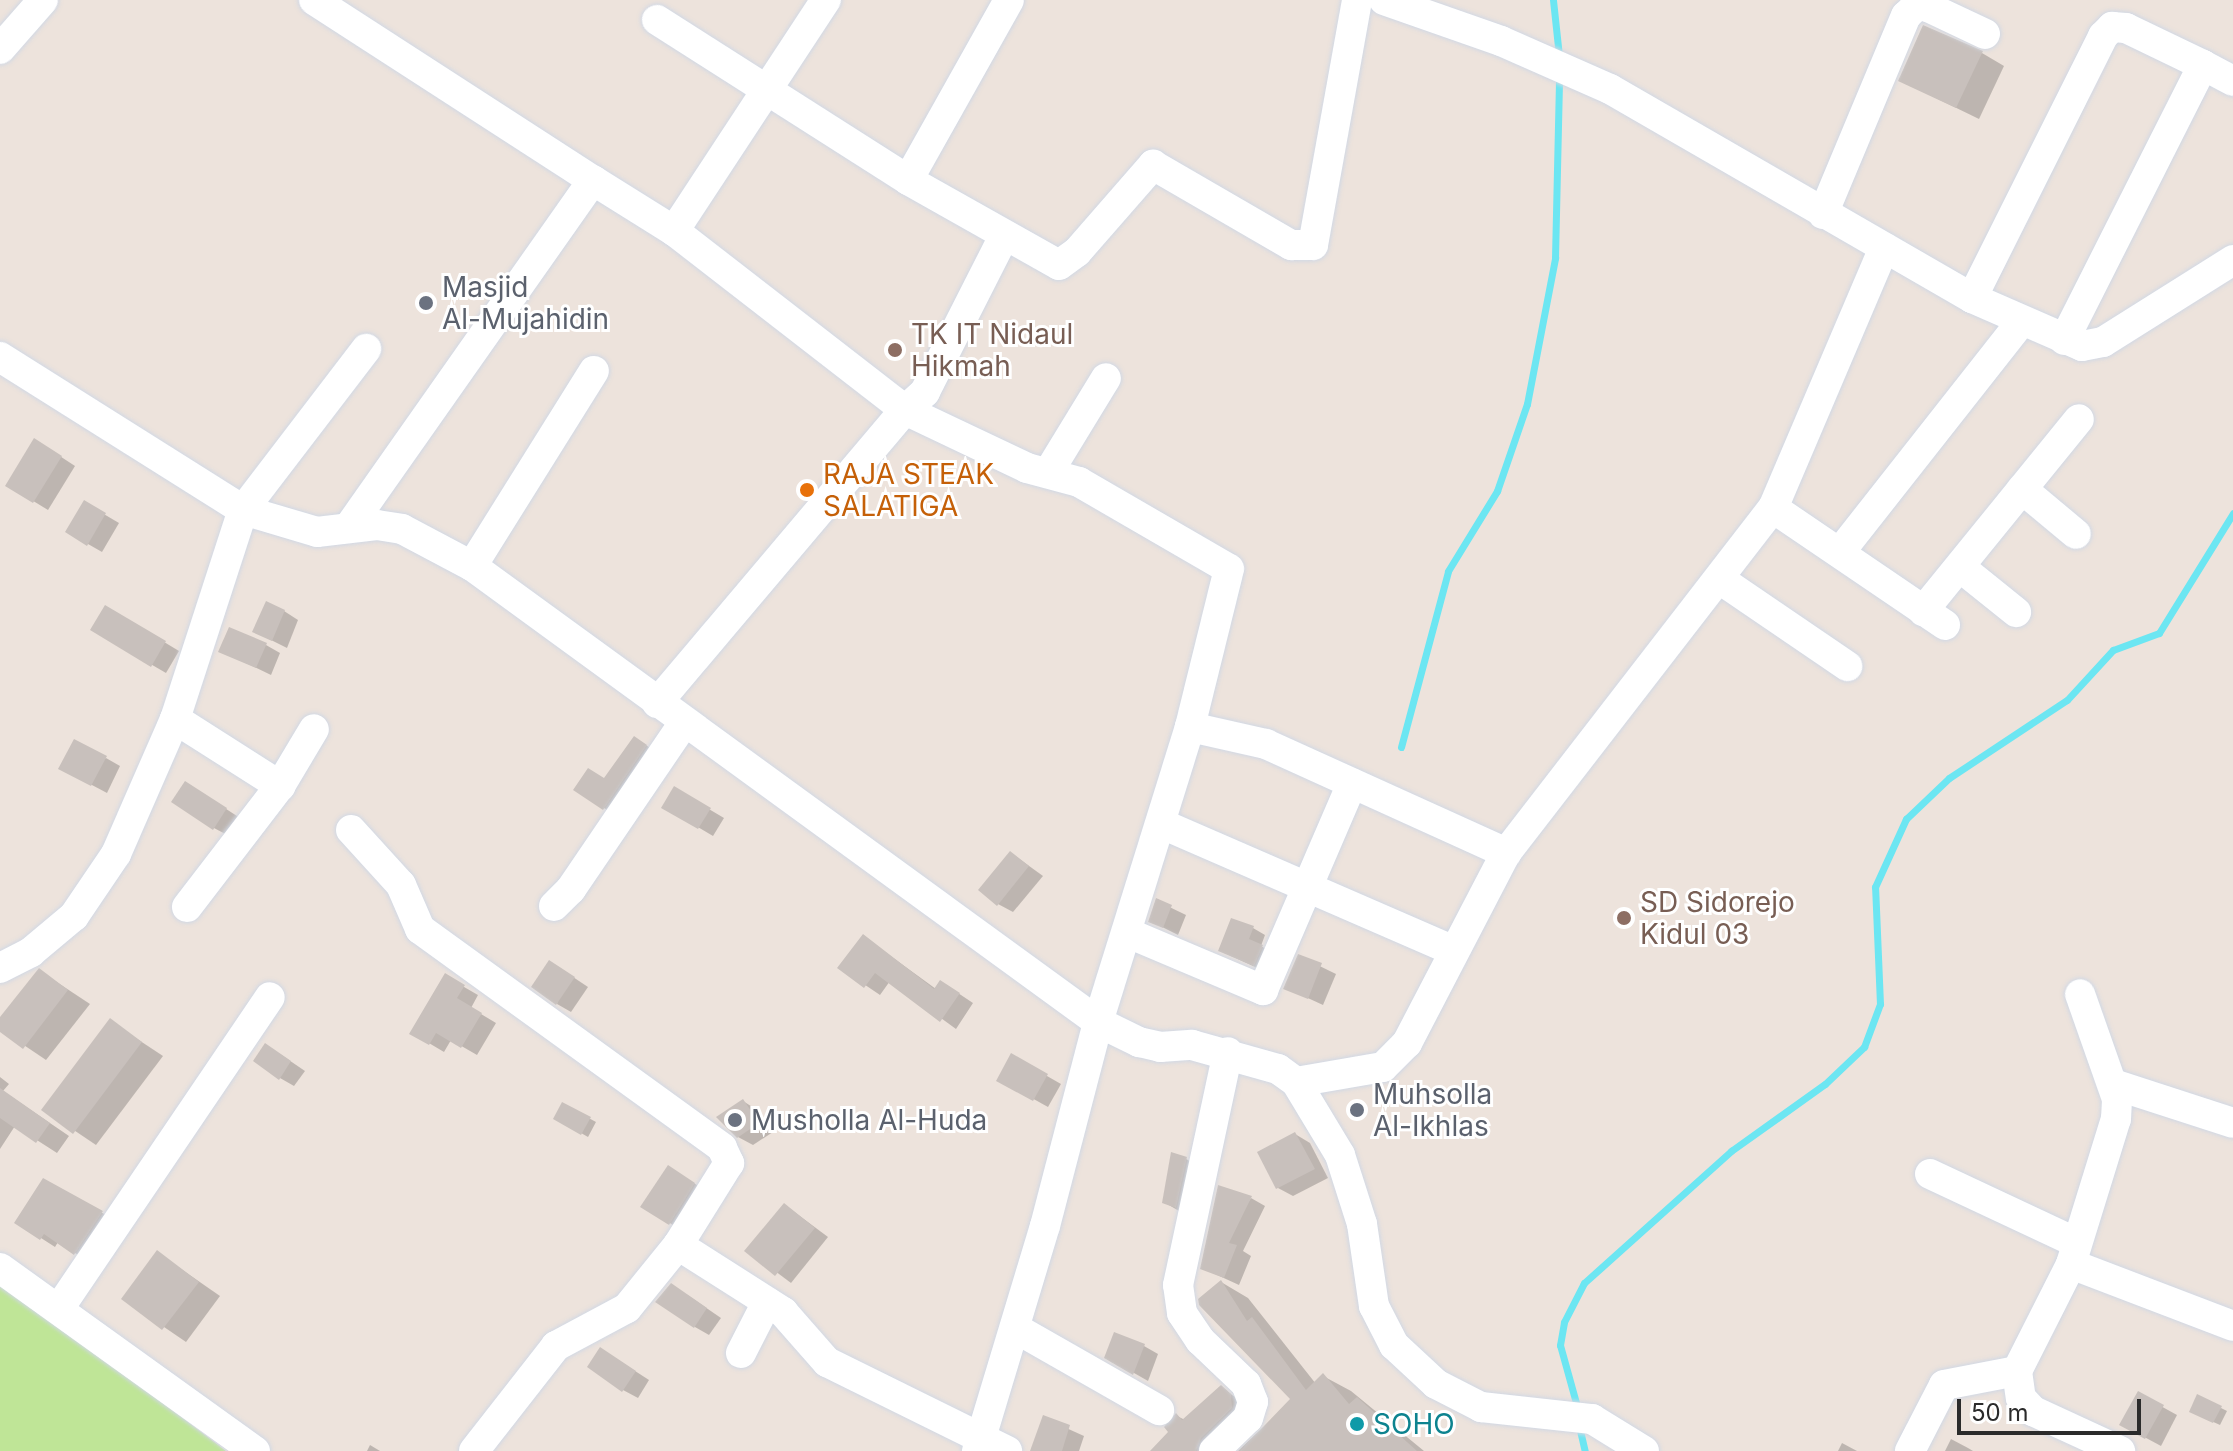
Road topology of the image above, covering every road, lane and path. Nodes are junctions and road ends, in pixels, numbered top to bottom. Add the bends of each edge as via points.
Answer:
1 (43, 0) edge
2 (314, 0) edge
3 (826, 0) edge
4 (1009, 0) edge
5 (1357, 0) edge
6 (1384, 0) edge
7 (1912, 3) edge
8 (657, 20) dead end
9 (1985, 34) dead end
10 (0, 49) edge
11 (2203, 65) junction
12 (2233, 81) edge
13 (765, 92) junction
14 (908, 180) junction
15 (594, 181) junction
16 (1823, 214) junction
17 (674, 231) junction
18 (1004, 236) junction
19 (1884, 248) junction
20 (2233, 260) edge
21 (1972, 298) junction
22 (2021, 322) junction
23 (2064, 340) junction
24 (366, 349) dead end
25 (0, 357) edge
26 (594, 371) dead end
27 (1106, 378) dead end
28 (905, 410) junction
29 (2079, 419) dead end
30 (1048, 473) junction
31 (2022, 489) junction
32 (1773, 508) junction
33 (243, 510) junction
34 (349, 527) junction
35 (2076, 534) dead end
36 (1840, 552) junction
37 (472, 566) junction
38 (1960, 567) junction
39 (1721, 580) junction
40 (2016, 612) dead end
41 (1847, 666) dead end
42 (657, 703) junction
43 (175, 719) junction
44 (684, 723) junction
45 (1190, 727) junction
46 (314, 729) dead end
47 (1352, 783) junction
48 (280, 786) junction
49 (1162, 824) junction
50 (351, 830) dead end
51 (1506, 853) junction
52 (1308, 887) junction
53 (554, 906) dead end
54 (187, 907) dead end
55 (1128, 933) junction
56 (1454, 951) junction
57 (0, 968) edge
58 (2080, 994) dead end
59 (270, 997) dead end
60 (1098, 1022) junction
61 (1228, 1052) junction
62 (1296, 1082) junction
63 (2113, 1084) junction
64 (2233, 1123) edge
65 (1930, 1174) dead end
66 (678, 1245) junction
67 (2074, 1254) junction
68 (0, 1268) edge
69 (767, 1302) junction
70 (60, 1307) junction
71 (2233, 1326) edge
72 (1015, 1328) junction
73 (741, 1353) dead end
74 (2017, 1371) junction
75 (1159, 1410) dead end
76 (988, 1447) edge
77 (253, 1450) edge
78 (474, 1451) edge
79 (1214, 1451) edge
80 (1644, 1451) edge
81 (1910, 1451) edge
82 (2120, 1451) edge

1 - 10 street
2 - 15 street
3 - 13 street
4 - 14 street
5 - 18 street via 1317,236 1309,248 1291,245 1153,165 1064,264 1052,263
6 - 16 street via 1610,89
7 - 9 street
7 - 16 street
8 - 13 street
11 - 12 street
11 - 21 street via 2126,28 2112,27
11 - 23 street
13 - 14 street
13 - 17 street
14 - 18 street
15 - 17 street
15 - 34 street
16 - 19 street
17 - 28 street
18 - 28 street via 925,392
19 - 21 street
19 - 32 street
20 - 23 street via 2103,342 2082,346
21 - 22 street
22 - 23 street
22 - 36 street
24 - 33 street
25 - 33 street
26 - 37 street
27 - 30 street
28 - 30 street
28 - 42 street
29 - 31 street
30 - 45 street via 1079,482 1230,571
31 - 35 street
31 - 38 street
32 - 36 street
32 - 39 street
33 - 34 street via 317,532
33 - 43 street
34 - 37 street via 402,529
36 - 38 street via 1934,618
37 - 42 street
38 - 40 street
39 - 41 street
39 - 51 street
42 - 44 street
43 - 48 street
43 - 57 street via 116,854 74,916 31,952
44 - 53 street via 571,889
44 - 60 street
45 - 47 street via 1266,744
45 - 49 street
46 - 48 street
47 - 51 street
47 - 52 street
48 - 54 street
49 - 52 street
49 - 55 street
50 - 66 street via 401,885 420,929 722,1148 729,1163 725,1175
51 - 56 street
52 - 55 street via 1263,990
52 - 56 street
55 - 60 street
56 - 62 street via 1407,1043 1383,1067
58 - 63 street
59 - 70 street
60 - 61 street via 1160,1047 1192,1045
60 - 72 street
61 - 62 street via 1278,1069
61 - 79 street via 1178,1285 1182,1313 1200,1340 1246,1384 1253,1402 1248,1418
62 - 80 street via 1340,1155 1362,1224 1374,1306 1394,1345 1436,1384 1481,1407 1578,1418
63 - 64 street
63 - 67 street via 2116,1119
65 - 67 street
66 - 69 street
66 - 78 street via 627,1308 556,1346
67 - 71 street
67 - 74 street
68 - 70 street
69 - 73 street
69 - 76 street via 827,1362
70 - 77 street
72 - 75 street
72 - 76 street
74 - 81 street via 1944,1385
74 - 82 street via 2021,1398 2033,1411

